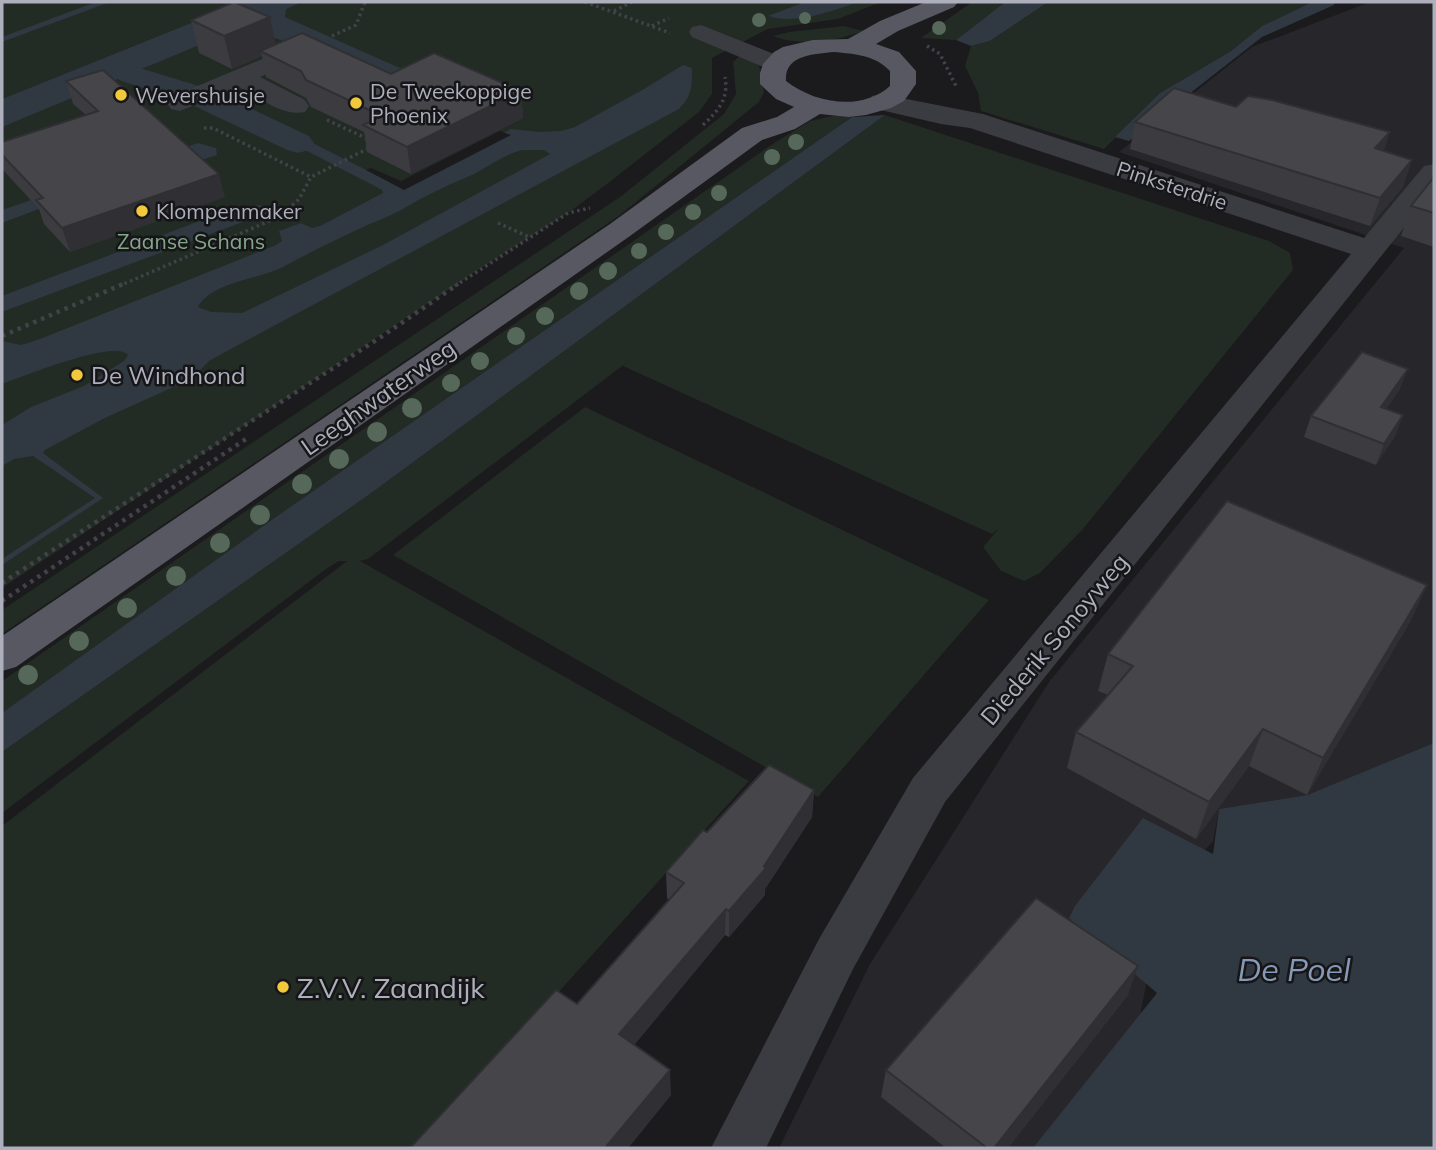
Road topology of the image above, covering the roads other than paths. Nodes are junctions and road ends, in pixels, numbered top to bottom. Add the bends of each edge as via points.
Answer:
1 (943, 4) edge
2 (712, 29) dead end
3 (852, 47) junction
4 (303, 49) edge
5 (890, 58) junction
6 (775, 63) junction
7 (240, 77) junction
8 (904, 85) junction
9 (783, 93) junction
10 (881, 102) junction
11 (171, 106) road end
12 (296, 106) road end
13 (816, 106) junction
14 (974, 120) junction
15 (752, 135) junction
16 (1434, 172) edge
17 (1370, 250) junction
18 (2, 656) edge
19 (738, 1148) edge

1 - 3 main road
1 - 5 main road
2 - 6 street
3 - 5 main road
3 - 6 main road via 800,50
4 - 7 street
5 - 8 main road via 905,75
6 - 9 main road via 772,83
7 - 11 street
7 - 12 street
8 - 10 main road
8 - 14 street, Pinksterdrie
9 - 13 main road
9 - 15 main road, Leeghwaterweg via 758,115
10 - 13 main road via 850,108
10 - 14 street, Pinksterdrie
13 - 15 main road, Leeghwaterweg
14 - 17 street, Pinksterdrie
15 - 18 main road, Leeghwaterweg
16 - 17 street, Diederik Sonoyweg
17 - 19 street, Diederik Sonoyweg via 929,790 836,954

